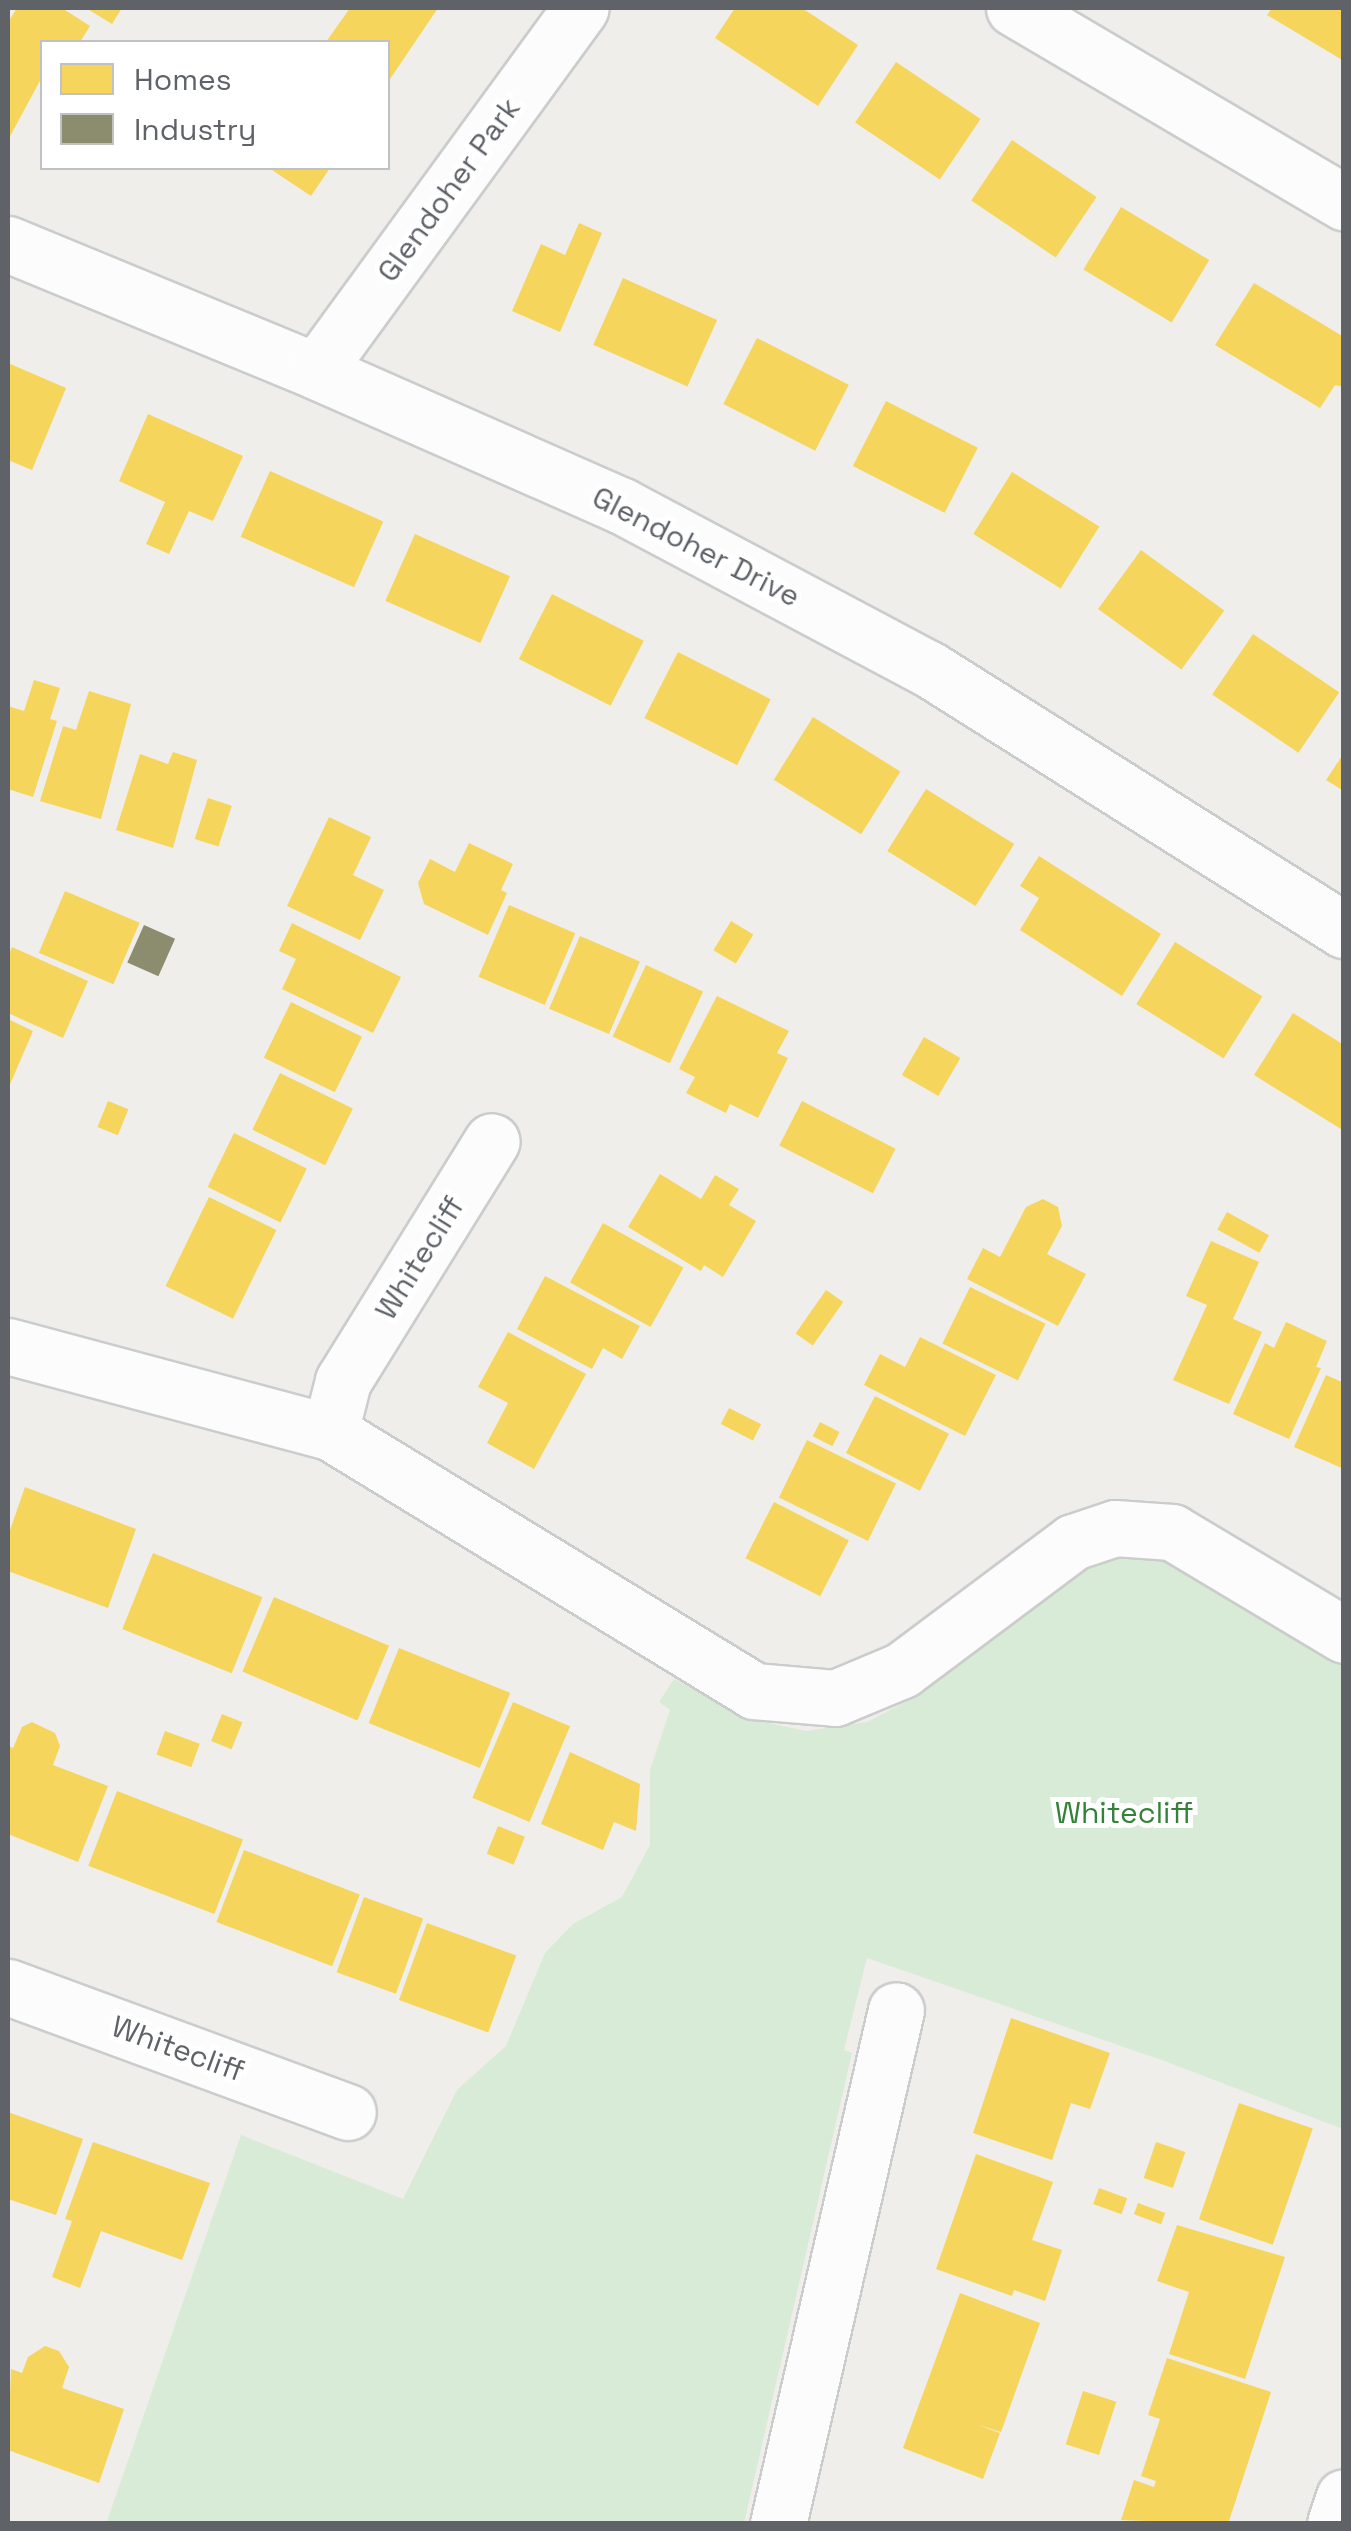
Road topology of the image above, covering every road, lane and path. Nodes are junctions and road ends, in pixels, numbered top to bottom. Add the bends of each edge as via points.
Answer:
1 (581, 8) edge
2 (1014, 8) edge
3 (1344, 202) edge
4 (8, 244) edge
5 (316, 371) junction
6 (1344, 930) edge
7 (492, 1141) dead end
8 (8, 1346) edge
9 (330, 1432) junction
10 (1344, 1635) edge
11 (8, 1987) edge
12 (896, 2010) dead end
13 (348, 2112) dead end
14 (1344, 2498) edge
15 (793, 2520) edge
16 (1335, 2524) edge

1 - 5 street, Glendoher Park
2 - 3 street
4 - 5 street, Glendoher Drive
5 - 6 street, Glendoher Drive via 622,506 929,669
7 - 9 street, Whitecliff via 343,1381
8 - 9 street
9 - 10 street via 754,1691 835,1698 902,1670 1073,1542 1115,1528 1172,1532
11 - 13 street, Whitecliff
12 - 15 street via 796,2434
14 - 16 street

